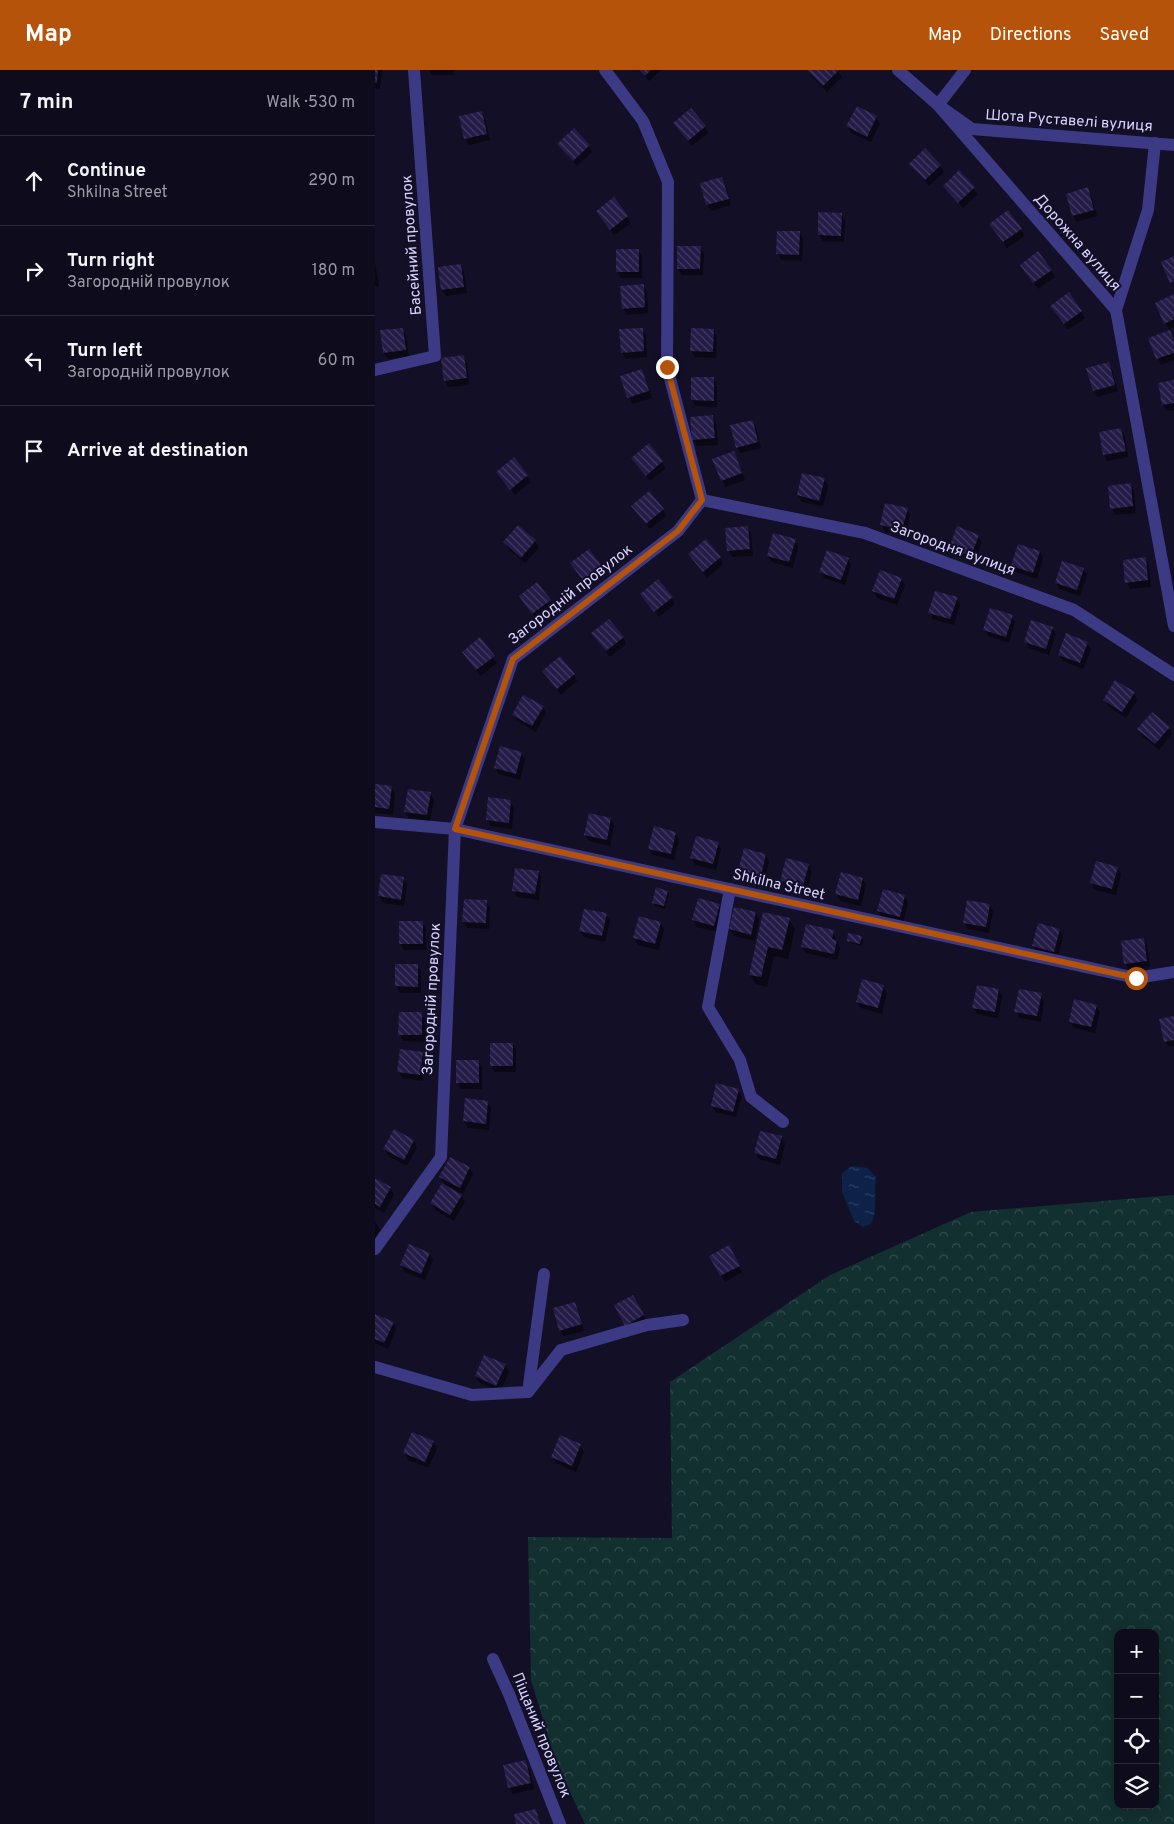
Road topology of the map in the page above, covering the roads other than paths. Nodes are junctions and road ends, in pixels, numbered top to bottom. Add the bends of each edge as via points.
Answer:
1 (414, 70) edge
2 (605, 70) edge
3 (898, 70) edge
4 (965, 70) edge
5 (938, 105) junction
6 (1155, 143) junction
7 (1174, 145) edge
8 (1116, 310) junction
9 (375, 370) edge
10 (702, 500) junction
11 (1174, 626) edge
12 (1174, 675) edge
13 (375, 822) edge
14 (455, 829) junction
15 (730, 889) junction
16 (1174, 972) edge
17 (783, 1122) dead end
18 (375, 1249) edge
19 (544, 1274) dead end
20 (683, 1320) dead end
21 (375, 1367) edge
22 (528, 1392) junction
23 (493, 1659) dead end
24 (560, 1824) edge

1 - 9 street, Басейний провулок via 435,356
2 - 10 street via 643,121 668,182 667,367
3 - 5 street, Дорожна вулиця
4 - 5 street
5 - 6 street, Шота Руставелі вулиця via 972,129
5 - 8 street, Дорожна вулиця
6 - 7 street, Шота Руставелі вулиця
6 - 8 street via 1148,210
8 - 11 street, Дорожна вулиця
10 - 12 street, Загородня вулиця via 865,533 1074,610
10 - 14 street, Загородній провулок via 678,531 513,659
13 - 14 street, Shkilna Street
14 - 15 street, Shkilna Street
14 - 18 street, Загородній провулок via 441,1157
15 - 16 street, Shkilna Street via 1136,978
15 - 17 street via 708,1007 740,1060 751,1097
19 - 22 street
20 - 22 street via 647,1325 561,1350
21 - 22 street via 472,1395
23 - 24 street, Піщаний провулок

